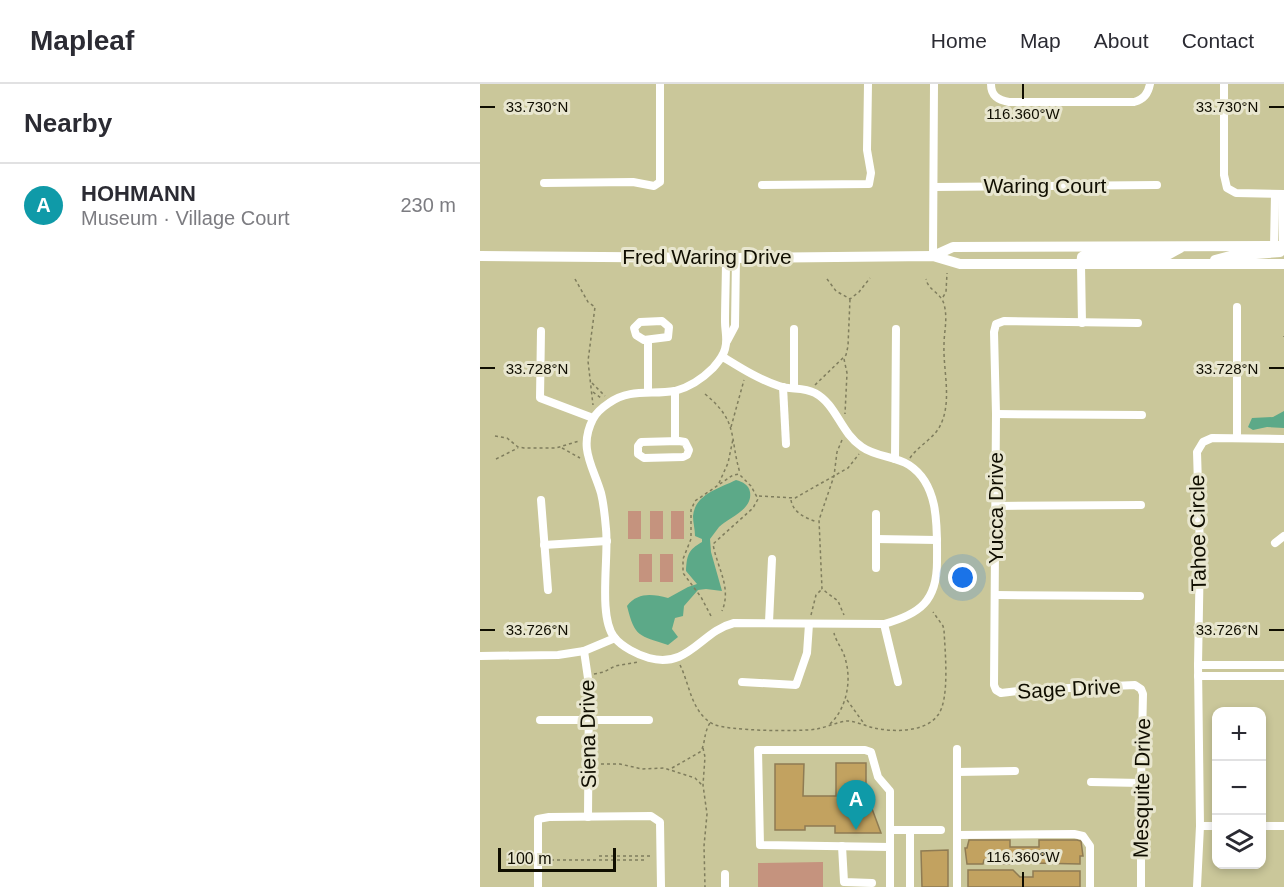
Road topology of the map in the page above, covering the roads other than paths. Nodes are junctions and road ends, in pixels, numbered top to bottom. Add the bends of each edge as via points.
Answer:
1 (660, 84) edge
2 (868, 84) edge
3 (933, 84) edge
4 (991, 84) edge
5 (1150, 84) edge
6 (1224, 84) edge
7 (544, 183) dead end
8 (762, 185) dead end
9 (1157, 185) dead end
10 (933, 187) junction
11 (1280, 194) edge
12 (1183, 246) junction
13 (1280, 246) edge
14 (480, 256) edge
15 (933, 256) junction
16 (731, 258) junction
17 (1204, 263) junction
18 (1284, 264) edge
19 (1082, 265) junction
20 (1238, 307) dead end
21 (725, 312) junction
22 (735, 312) junction
23 (1082, 323) junction
24 (1138, 323) dead end
25 (896, 328) dead end
26 (794, 329) dead end
27 (541, 331) dead end
28 (648, 340) dead end
29 (727, 341) junction
30 (723, 357) junction
31 (783, 387) junction
32 (794, 387) junction
33 (648, 391) junction
34 (675, 391) junction
35 (593, 413) junction
36 (996, 414) junction
37 (1142, 415) dead end
38 (1237, 438) junction
39 (1284, 439) edge
40 (675, 441) junction
41 (786, 444) dead end
42 (895, 459) junction
43 (542, 500) dead end
44 (996, 506) junction
45 (1141, 506) dead end
46 (876, 514) dead end
47 (1284, 536) edge
48 (876, 539) junction
49 (937, 540) junction
50 (607, 541) junction
51 (1275, 543) dead end
52 (544, 545) junction
53 (772, 559) dead end
54 (876, 568) dead end
55 (549, 590) dead end
56 (996, 595) junction
57 (1140, 596) dead end
58 (810, 620) junction
59 (769, 622) junction
60 (884, 624) junction
61 (615, 638) junction
62 (584, 651) junction
63 (480, 656) edge
64 (1198, 665) junction
65 (1284, 665) edge
66 (1198, 676) junction
67 (1284, 676) edge
68 (742, 682) dead end
69 (898, 682) dead end
70 (1141, 689) joint
71 (996, 690) joint
72 (540, 720) dead end
73 (589, 720) junction
74 (649, 720) dead end
75 (957, 749) dead end
76 (1015, 771) dead end
77 (957, 772) junction
78 (1091, 782) dead end
79 (1140, 783) junction
80 (588, 817) junction
81 (1200, 826) junction
82 (1212, 826) edge
83 (1266, 826) edge
84 (1284, 826) edge
85 (890, 830) junction
86 (910, 830) junction
87 (942, 830) dead end
88 (957, 836) junction
89 (842, 846) junction
90 (890, 847) junction
91 (725, 874) dead end
92 (890, 884) edge
93 (872, 885) edge
94 (538, 887) edge
95 (661, 887) edge
96 (725, 887) edge
97 (910, 887) edge
98 (957, 887) edge
99 (1090, 887) edge
100 (1141, 887) edge
101 (1197, 887) edge

1 - 7 street via 660,182 654,186 633,182
2 - 8 street via 869,184
3 - 10 street
4 - 5 street via 994,95 1009,102 1134,102 1148,93
6 - 11 street via 1225,182 1236,193
9 - 10 street, Waring Court
10 - 15 street
11 - 13 street
12 - 13 main road, Fred Waring Drive
12 - 15 main road, Fred Waring Drive via 953,247
12 - 19 main road via 1169,254 1085,255
13 - 17 main road via 1282,250 1276,254 1230,256
14 - 16 main road, Fred Waring Drive
15 - 16 main road, Fred Waring Drive
15 - 19 main road, Fred Waring Drive via 960,264
16 - 21 street
16 - 22 street
17 - 18 main road, Fred Waring Drive
17 - 19 main road, Fred Waring Drive
19 - 23 street
20 - 38 street
21 - 22 street
21 - 29 street
22 - 29 street via 733,332
23 - 24 street
23 - 36 street, Yucca Drive via 996,324
25 - 42 street
26 - 32 street
27 - 35 street via 540,398
28 - 33 street
29 - 30 street
30 - 31 street via 758,378
30 - 34 street via 701,381
31 - 32 street
31 - 41 street
32 - 42 street via 806,389 830,405 851,440 866,450
33 - 34 street
33 - 35 street via 621,396
34 - 40 street
35 - 50 street via 587,452 601,494
36 - 37 street
36 - 44 street, Yucca Drive
38 - 39 street, Tahoe Circle
38 - 64 street, Tahoe Circle via 1208,440 1197,452
40 - 40 street via 688,445 687,455 644,458 638,454 641,442
42 - 49 street via 909,465 925,482 935,508
43 - 52 street
44 - 45 street
44 - 56 street, Yucca Drive
46 - 48 street
47 - 51 street
48 - 49 street
48 - 54 street
49 - 60 street via 937,580 928,600 908,617
50 - 52 street
50 - 61 street via 606,602
52 - 55 street
53 - 59 street
56 - 57 street
56 - 71 street, Yucca Drive
58 - 59 street
58 - 60 street
58 - 68 street via 807,653 796,685
59 - 61 street via 723,626 685,656 667,660 633,652
60 - 69 street
61 - 62 street
62 - 63 street via 534,657
62 - 73 street, Siena Drive
64 - 65 street
64 - 66 street, Tahoe Circle
66 - 67 street
66 - 81 street, Tahoe Circle
70 - 71 street, Sage Drive via 1136,685 1001,693
70 - 79 street, Mesquite Drive
72 - 73 street
73 - 74 street
73 - 80 street, Siena Drive
75 - 77 street
76 - 77 street
77 - 88 street
78 - 79 street
79 - 100 street, Mesquite Drive
80 - 94 street via 538,819
80 - 95 street via 657,819 661,827
81 - 82 street
81 - 101 street, Tahoe Circle
83 - 84 street
85 - 86 street
85 - 89 street via 890,791 878,777 871,752 758,750 760,845
85 - 90 street
86 - 87 street
86 - 97 street
88 - 98 street
88 - 99 street via 1083,836 1090,846
89 - 90 street
89 - 93 street via 844,882
90 - 92 street
91 - 96 street
92 - 93 street via 876,880

